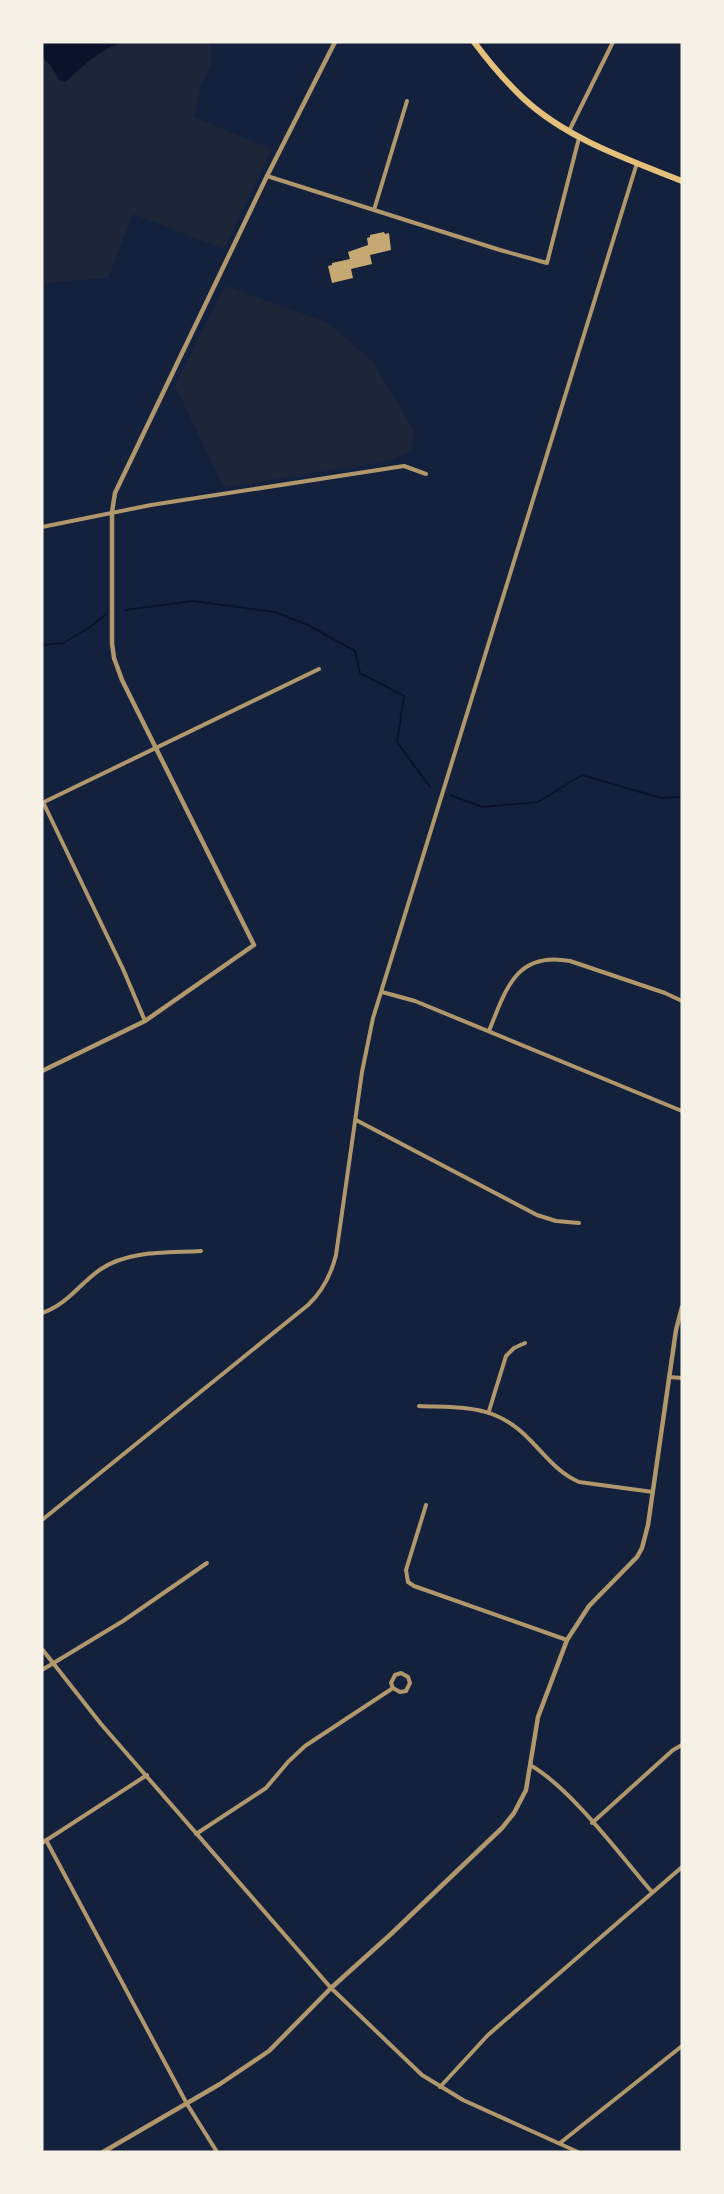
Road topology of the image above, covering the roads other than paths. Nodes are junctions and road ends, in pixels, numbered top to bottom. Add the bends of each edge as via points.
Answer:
1 (335, 42) edge
2 (474, 42) edge
3 (613, 42) edge
4 (407, 101) dead end
5 (568, 132) junction
6 (579, 138) junction
7 (637, 162) junction
8 (267, 176) junction
9 (682, 181) edge
10 (374, 210) junction
11 (426, 474) dead end
12 (112, 512) junction
13 (42, 527) edge
14 (319, 669) dead end
15 (156, 748) junction
16 (42, 802) edge
17 (382, 992) junction
18 (682, 1001) edge
19 (145, 1021) junction
20 (489, 1031) junction
21 (42, 1071) edge
22 (682, 1111) edge
23 (355, 1120) junction
24 (579, 1224) dead end
25 (201, 1251) dead end
26 (682, 1307) edge
27 (42, 1313) edge
28 (525, 1343) dead end
29 (669, 1377) junction
30 (682, 1378) edge
31 (418, 1406) dead end
32 (489, 1411) junction
33 (653, 1492) junction
34 (426, 1505) dead end
35 (42, 1520) edge
36 (207, 1563) dead end
37 (567, 1640) junction
38 (42, 1649) edge
39 (53, 1664) junction
40 (42, 1670) edge
41 (393, 1688) junction
42 (682, 1745) edge
43 (530, 1765) junction
44 (147, 1775) junction
45 (592, 1823) junction
46 (196, 1834) junction
47 (44, 1842) edge
48 (682, 1867) edge
49 (652, 1892) junction
50 (331, 1988) junction
51 (682, 2046) edge
52 (440, 2087) junction
53 (187, 2104) junction
54 (560, 2143) junction
55 (103, 2152) edge
56 (217, 2152) edge
57 (578, 2152) edge

1 - 8 street
2 - 5 main road via 523,98
3 - 5 street
4 - 10 street
5 - 6 main road
6 - 7 main road
6 - 10 street via 547,263
7 - 9 main road
7 - 17 street
8 - 10 street
8 - 12 street via 115,493
11 - 12 street via 404,466
12 - 13 street
12 - 15 street via 114,658
14 - 15 street
15 - 16 street
15 - 19 street via 254,945
16 - 19 street
17 - 20 street
17 - 23 street via 368,1039
18 - 20 street via 570,961 541,960 525,967 510,981
19 - 21 street
20 - 22 street
23 - 24 street via 537,1215
23 - 35 street via 336,1255 321,1292
25 - 27 street via 118,1260 98,1271 64,1302
26 - 29 street
28 - 32 street via 506,1356
29 - 30 street
29 - 33 street
31 - 32 street
32 - 33 street via 528,1437 569,1478
33 - 37 street via 637,1557 589,1606
34 - 37 street via 406,1570 408,1582
36 - 39 street
37 - 43 street via 538,1717
38 - 39 street
39 - 40 street
39 - 44 street
41 - 41 street via 395,1675 408,1677 406,1691
41 - 46 street via 305,1746 266,1788
42 - 45 street
43 - 45 street via 546,1775
43 - 50 street via 526,1790 502,1828
44 - 46 street
44 - 47 street
45 - 49 street
46 - 50 street
47 - 53 street
48 - 49 street
49 - 52 street via 488,2035
50 - 52 street via 422,2075
50 - 53 street via 258,2059
51 - 54 street
52 - 54 street
53 - 55 street
53 - 56 street
54 - 57 street

